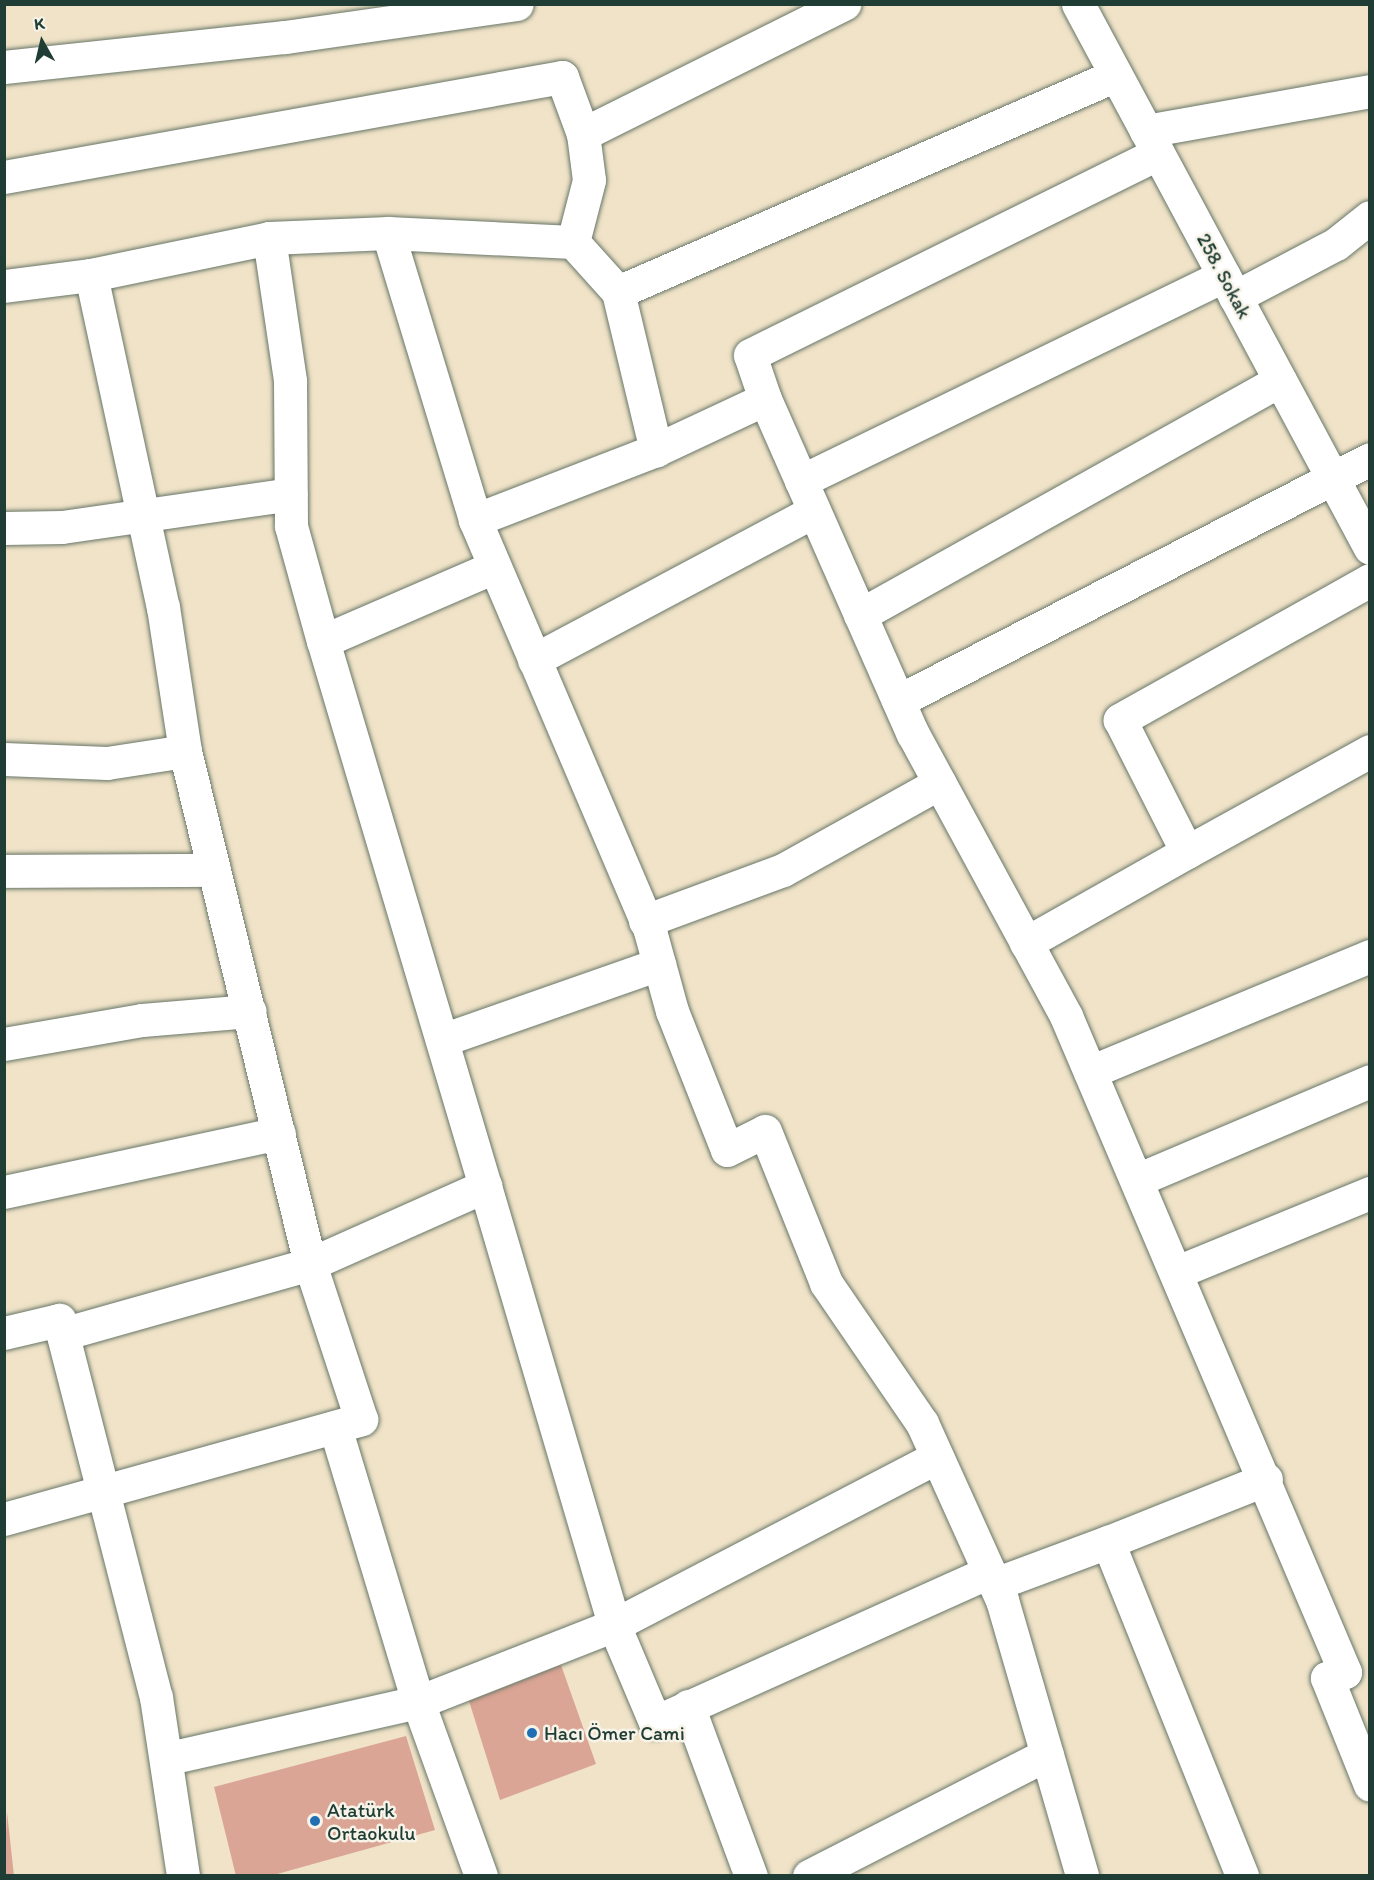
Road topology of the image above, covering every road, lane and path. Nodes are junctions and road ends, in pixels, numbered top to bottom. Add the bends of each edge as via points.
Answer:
1 (517, 4) edge
2 (844, 4) edge
3 (1078, 4) edge
4 (4, 67) edge
5 (1116, 75) junction
6 (1370, 91) edge
7 (583, 134) junction
8 (1152, 142) junction
9 (4, 177) edge
10 (1370, 217) edge
11 (388, 233) junction
12 (269, 238) junction
13 (573, 242) junction
14 (92, 274) junction
15 (4, 286) edge
16 (1230, 286) junction
17 (618, 292) junction
18 (1280, 380) junction
19 (765, 399) junction
20 (656, 450) junction
21 (1370, 459) edge
22 (1333, 480) junction
23 (801, 481) junction
24 (291, 494) junction
25 (814, 511) junction
26 (142, 513) junction
27 (475, 520) junction
28 (4, 528) edge
29 (1370, 548) edge
30 (494, 567) junction
31 (1370, 580) edge
32 (860, 615) junction
33 (323, 641) junction
34 (534, 660) junction
35 (898, 701) junction
36 (185, 751) junction
37 (1370, 751) edge
38 (4, 759) edge
39 (939, 783) junction
40 (1187, 852) junction
41 (214, 870) junction
42 (4, 871) edge
43 (645, 921) junction
44 (1026, 943) junction
45 (1370, 956) edge
46 (659, 964) junction
47 (250, 1011) junction
48 (442, 1040) junction
49 (4, 1044) edge
50 (1090, 1072) junction
51 (1370, 1081) edge
52 (279, 1133) junction
53 (1137, 1180) junction
54 (485, 1186) junction
55 (4, 1192) edge
56 (1370, 1193) edge
57 (310, 1264) junction
58 (1177, 1272) junction
59 (4, 1333) edge
60 (63, 1334) junction
61 (335, 1427) junction
62 (937, 1458) junction
63 (1266, 1479) junction
64 (107, 1494) junction
65 (4, 1519) edge
66 (1108, 1542) junction
67 (992, 1578) junction
68 (614, 1625) junction
69 (418, 1702) junction
70 (688, 1706) junction
71 (1047, 1754) junction
72 (168, 1758) junction
73 (1370, 1785) edge
74 (183, 1875) edge
75 (481, 1875) edge
76 (751, 1875) edge
77 (809, 1875) edge
78 (1082, 1875) edge
79 (1242, 1875) edge

1 - 4 street via 285,37
2 - 7 street
3 - 5 street, 258. Sokak
5 - 8 street, 258. Sokak
5 - 17 street
6 - 8 street
7 - 9 street via 562,77
7 - 13 street via 589,180
8 - 16 street, 258. Sokak
8 - 19 street via 750,355
10 - 16 street via 1336,244
11 - 12 street
11 - 13 street
11 - 27 street
12 - 14 street
12 - 24 street via 290,381
13 - 17 street
14 - 15 street
14 - 26 street
16 - 18 street, 258. Sokak
16 - 23 street
17 - 20 street
18 - 22 street, 258. Sokak
18 - 32 street
19 - 20 street
19 - 23 street
20 - 27 street
21 - 22 street
22 - 29 street, 258. Sokak
22 - 35 street
23 - 25 street
24 - 26 street
24 - 33 street via 291,526
25 - 32 street
25 - 34 street
26 - 28 street via 62,527
26 - 36 street
27 - 30 street
30 - 33 street
30 - 34 street
31 - 40 street via 1120,720
32 - 35 street
33 - 48 street
34 - 43 street
35 - 39 street
36 - 38 street via 107,763
36 - 41 street
37 - 40 street
39 - 43 street via 783,870
39 - 44 street
40 - 44 street
41 - 42 street
41 - 47 street
43 - 46 street
44 - 50 street
45 - 50 street
46 - 48 street
46 - 62 street via 727,1150 765,1131 826,1283 922,1423
47 - 49 street via 142,1020
47 - 52 street
48 - 54 street
50 - 53 street
51 - 53 street
52 - 55 street
52 - 57 street
53 - 58 street
54 - 57 street
54 - 68 street
56 - 58 street
57 - 60 street
57 - 61 street via 361,1419
58 - 63 street
59 - 60 street via 59,1320
60 - 64 street
61 - 64 street
61 - 69 street
62 - 67 street
62 - 68 street
63 - 66 street
63 - 73 street via 1344,1672 1327,1678
64 - 65 street
64 - 72 street
66 - 67 street
66 - 79 street
67 - 70 street
67 - 71 street
68 - 69 street
68 - 70 street via 655,1722
69 - 72 street
69 - 75 street
70 - 76 street
71 - 77 street
71 - 78 street
72 - 74 street

